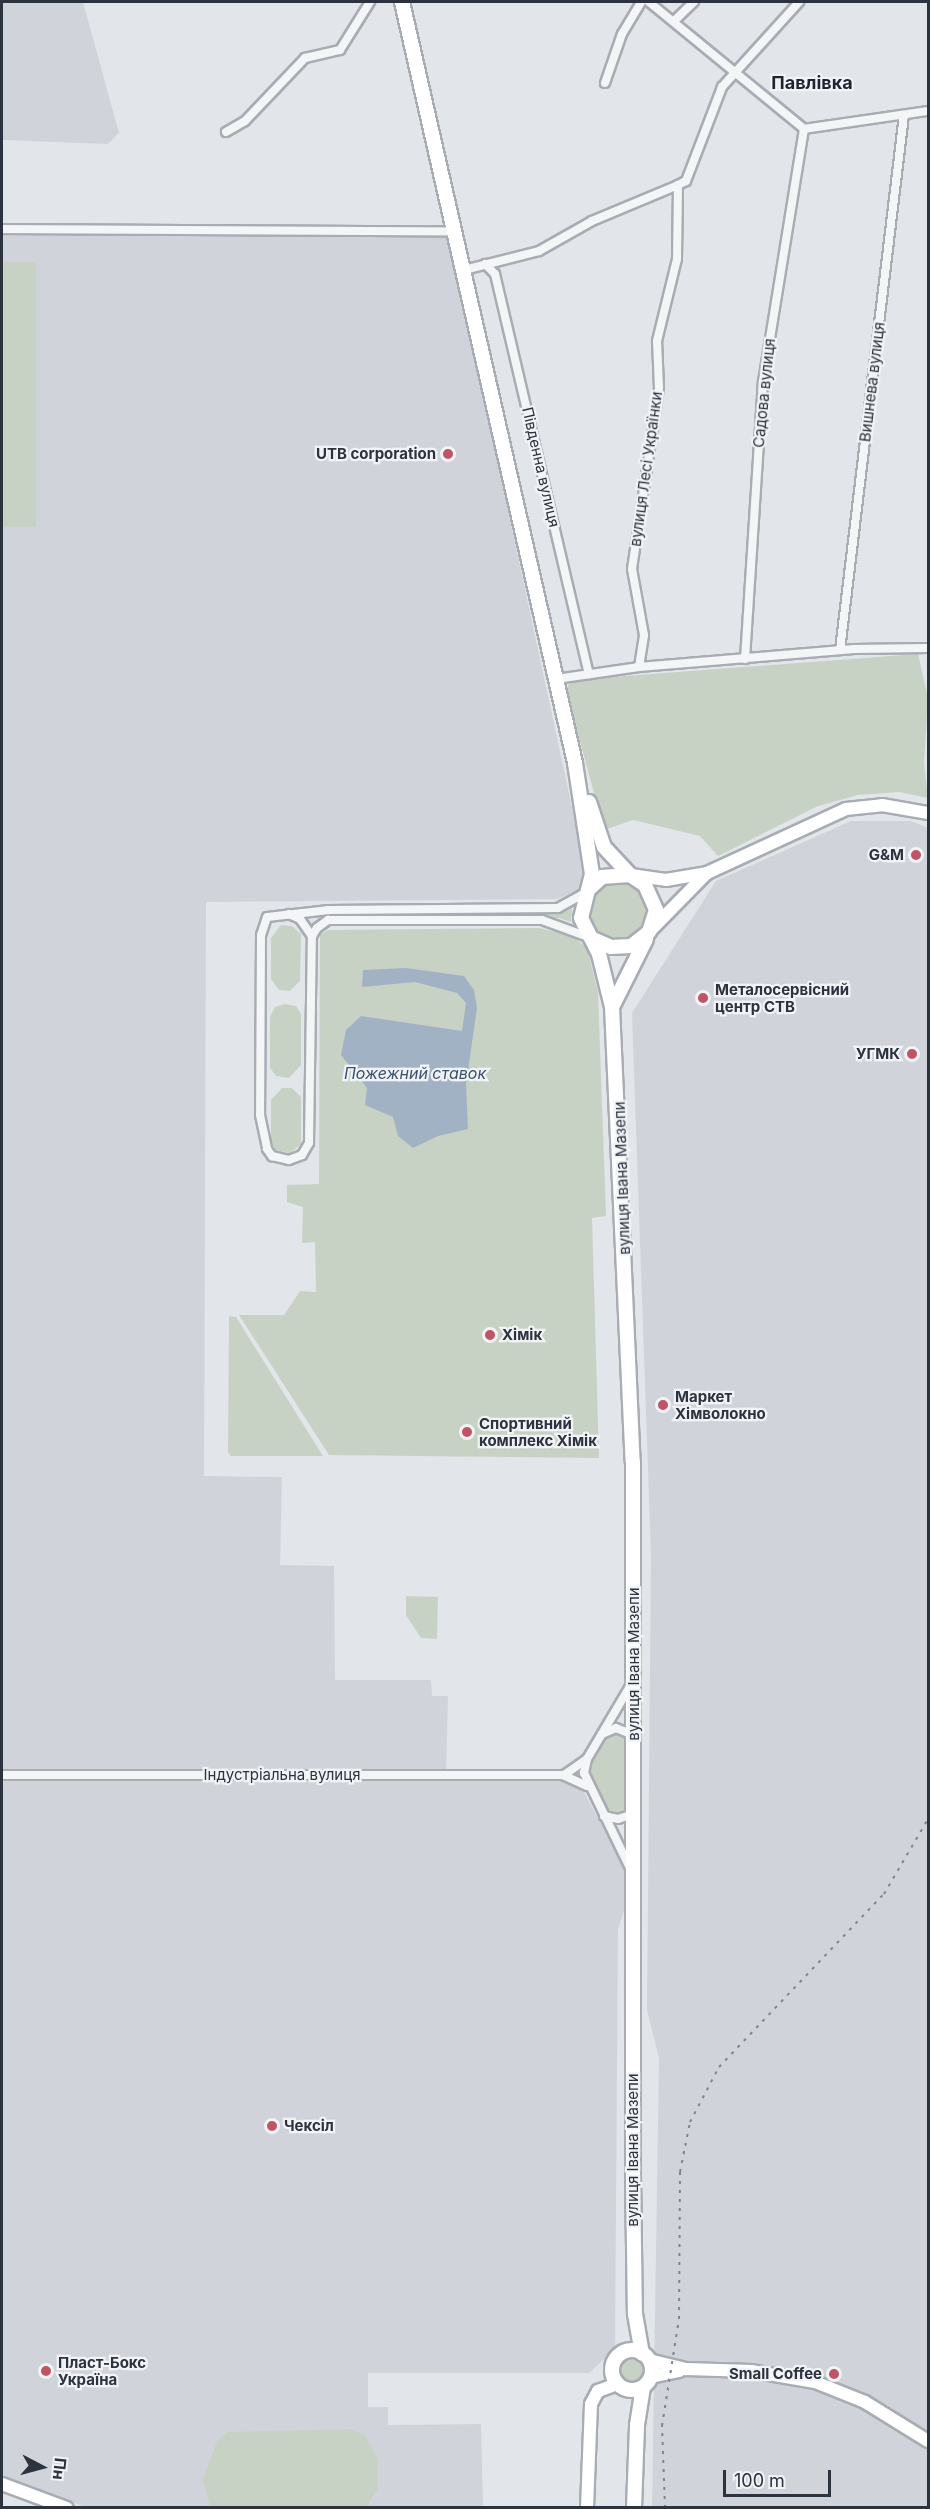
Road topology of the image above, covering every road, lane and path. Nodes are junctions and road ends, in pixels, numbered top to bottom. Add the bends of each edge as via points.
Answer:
1 (370, 2) edge
2 (402, 2) edge
3 (641, 2) edge
4 (649, 2) edge
5 (694, 2) edge
6 (799, 2) edge
7 (674, 21) junction
8 (733, 71) junction
9 (605, 83) dead end
10 (928, 111) edge
11 (904, 115) junction
12 (804, 129) junction
13 (226, 132) dead end
14 (678, 185) junction
15 (2, 229) edge
16 (455, 231) junction
17 (485, 264) junction
18 (464, 270) junction
19 (928, 646) edge
20 (840, 650) junction
21 (745, 659) junction
22 (639, 667) junction
23 (589, 674) junction
24 (556, 679) junction
25 (575, 763) junction
26 (928, 813) edge
27 (707, 873) junction
28 (630, 875) junction
29 (585, 892) junction
30 (288, 913) junction
31 (649, 932) junction
32 (312, 936) junction
33 (591, 938) junction
34 (612, 1007) junction
35 (634, 1680) junction
36 (600, 1735) junction
37 (633, 1735) junction
38 (587, 1760) junction
39 (2, 1775) edge
40 (563, 1775) junction
41 (587, 1786) junction
42 (633, 1814) junction
43 (604, 1816) junction
44 (633, 1874) junction
45 (635, 2321) junction
46 (627, 2350) junction
47 (646, 2356) junction
48 (686, 2369) junction
49 (647, 2382) junction
50 (622, 2387) junction
51 (637, 2425) junction
52 (928, 2441) edge
53 (2, 2484) edge
54 (68, 2508) edge
55 (588, 2508) edge
56 (634, 2508) edge

1 - 13 street via 340,50 305,58 246,121
2 - 16 main road
3 - 9 street via 622,34
4 - 7 street
5 - 7 street
6 - 8 street
7 - 8 street
8 - 12 street
8 - 14 street via 686,181
10 - 11 street
11 - 12 street
11 - 20 street, Вишнева вулиця
12 - 21 street, Садова вулиця via 763,382
14 - 17 street via 592,221 539,251
14 - 22 street, вулиця Лесі Українки via 677,259 657,341 658,398 632,569 644,635
15 - 16 street
16 - 18 main road
17 - 18 street
17 - 23 street, Південна вулиця via 495,274
18 - 24 main road
19 - 20 street
20 - 21 street
21 - 22 street
22 - 23 street
23 - 24 street
24 - 25 main road
25 - 28 main road via 604,847
25 - 29 main road via 591,850 592,874
26 - 27 street via 882,805 846,809
27 - 28 street via 666,880
27 - 31 street
28 - 29 main road via 602,877
28 - 31 main road via 652,896 656,910
29 - 30 street via 558,908
29 - 33 main road via 581,918
30 - 32 street via 300,919
30 - 32 street via 267,917 261,935 260,1129 267,1149 281,1160 297,1159 309,1143
31 - 33 main road via 626,948 604,945
31 - 34 main road, вулиця Івана Мазепи
32 - 33 street via 328,920 542,920
33 - 34 main road, вулиця Івана Мазепи
34 - 35 main road, вулиця Івана Мазепи via 633,1462
35 - 36 street
35 - 37 main road, вулиця Івана Мазепи
36 - 37 street via 616,1728
36 - 38 street
37 - 42 main road, вулиця Івана Мазепи
38 - 40 street
38 - 41 street
39 - 40 street, Індустріальна вулиця
40 - 41 street, Індустріальна вулиця
41 - 43 street
42 - 43 street via 618,1819
42 - 44 main road, вулиця Івана Мазепи
43 - 44 street
44 - 45 main road, вулиця Івана Мазепи
45 - 46 main road, вулиця Івана Мазепи
45 - 47 main road, вулиця Івана Мазепи
46 - 47 main road
46 - 50 main road, вулиця Івана Мазепи via 613,2363
47 - 48 street
47 - 49 main road, вулиця Івана Мазепи
48 - 49 street
48 - 52 street via 752,2371 815,2382 865,2402
49 - 50 main road
49 - 51 main road, вулиця Івана Мазепи
50 - 51 main road, вулиця Івана Мазепи
50 - 55 street via 598,2391 591,2404
51 - 56 main road, вулиця Івана Мазепи
53 - 54 street

